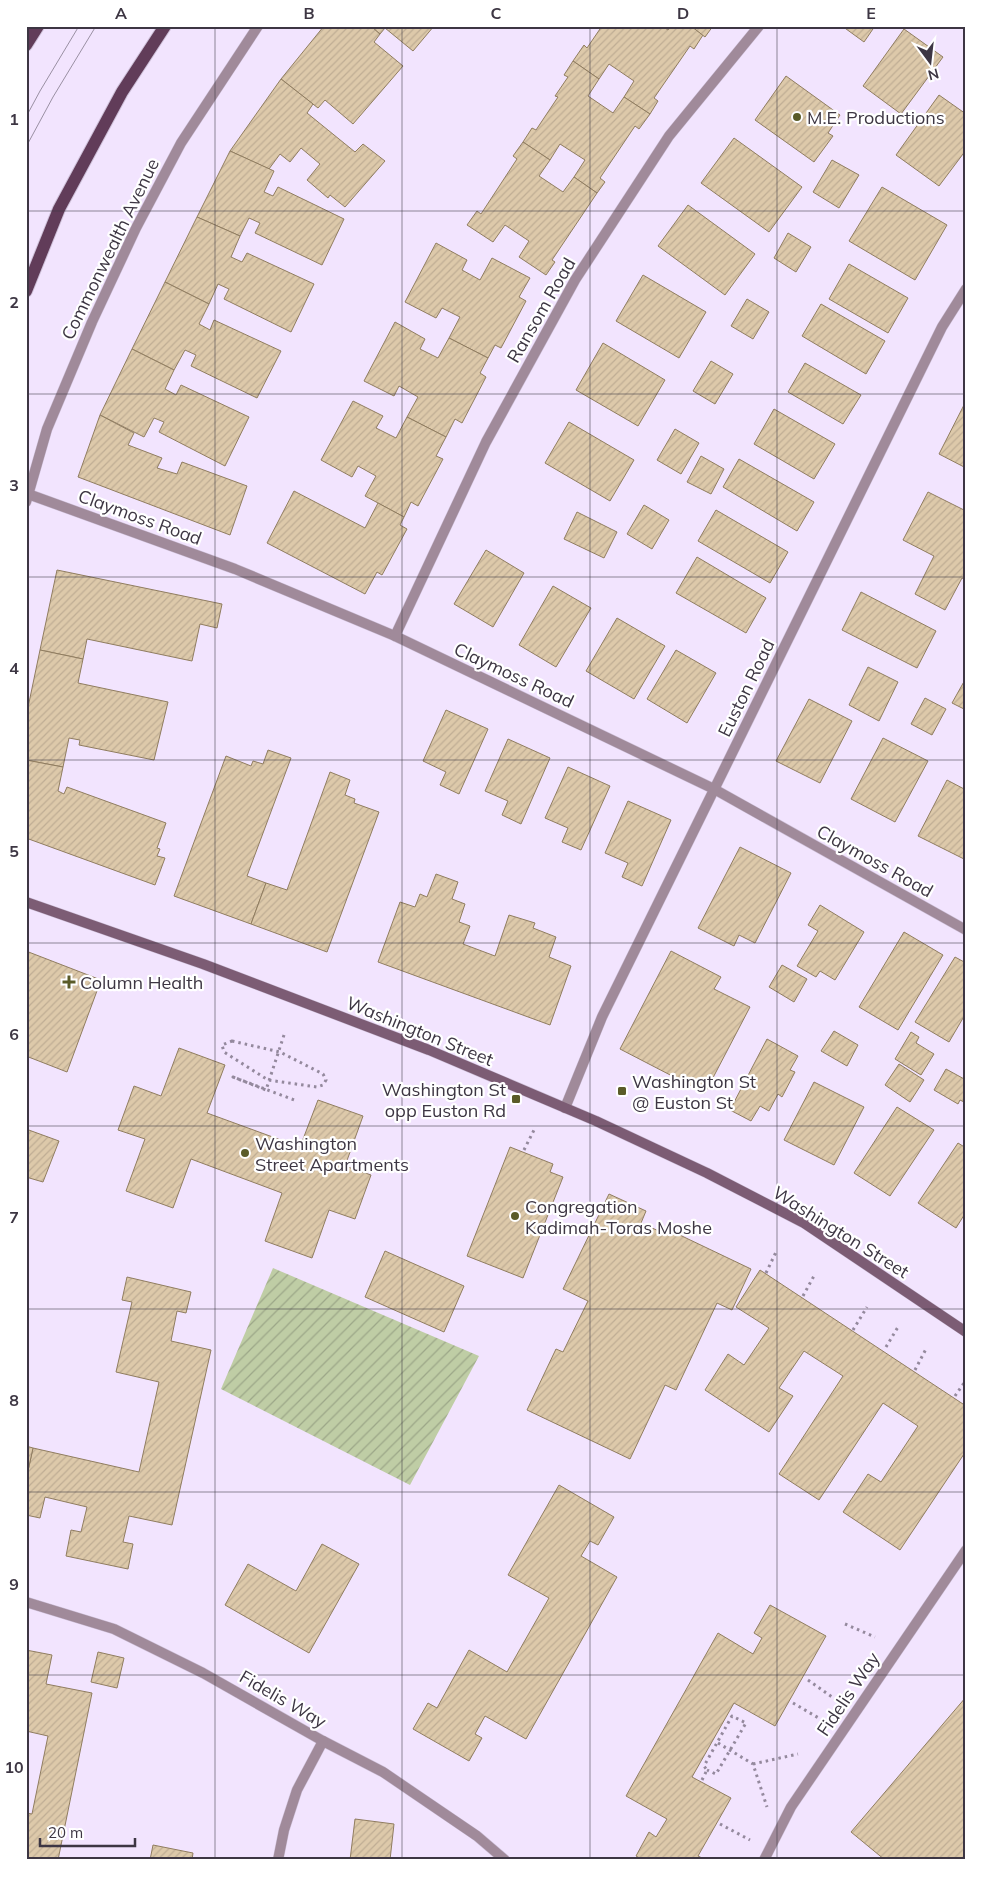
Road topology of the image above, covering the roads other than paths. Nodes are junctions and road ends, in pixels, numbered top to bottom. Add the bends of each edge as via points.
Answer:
1 (38, 26) edge
2 (165, 26) edge
3 (258, 26) edge
4 (759, 26) edge
5 (26, 45) edge
6 (966, 289) edge
7 (26, 291) edge
8 (27, 498) edge
9 (395, 636) junction
10 (714, 789) junction
11 (26, 902) edge
12 (966, 930) edge
13 (566, 1108) junction
14 (966, 1332) edge
15 (966, 1550) edge
16 (26, 1602) edge
17 (323, 1741) junction
18 (278, 1860) edge
19 (505, 1860) edge
20 (765, 1860) edge

1 - 5 main road
2 - 7 main road via 122,92 59,209
3 - 8 street, Commonwealth Avenue via 181,143 136,228 47,429
4 - 9 street, Ransom Road via 670,136 575,280 486,442
6 - 10 street, Euston Road via 942,327
8 - 9 street, Claymoss Road via 236,569
9 - 10 street, Claymoss Road
10 - 12 street, Claymoss Road
10 - 13 street, Euston Road via 602,1017
11 - 13 main road, Washington Street via 203,964 429,1050
13 - 14 main road, Washington Street via 707,1173 804,1223
15 - 20 street, Fidelis Way via 791,1808
16 - 17 street, Fidelis Way via 114,1629 203,1673
17 - 18 street via 297,1790
17 - 19 street, Fidelis Way via 383,1772

